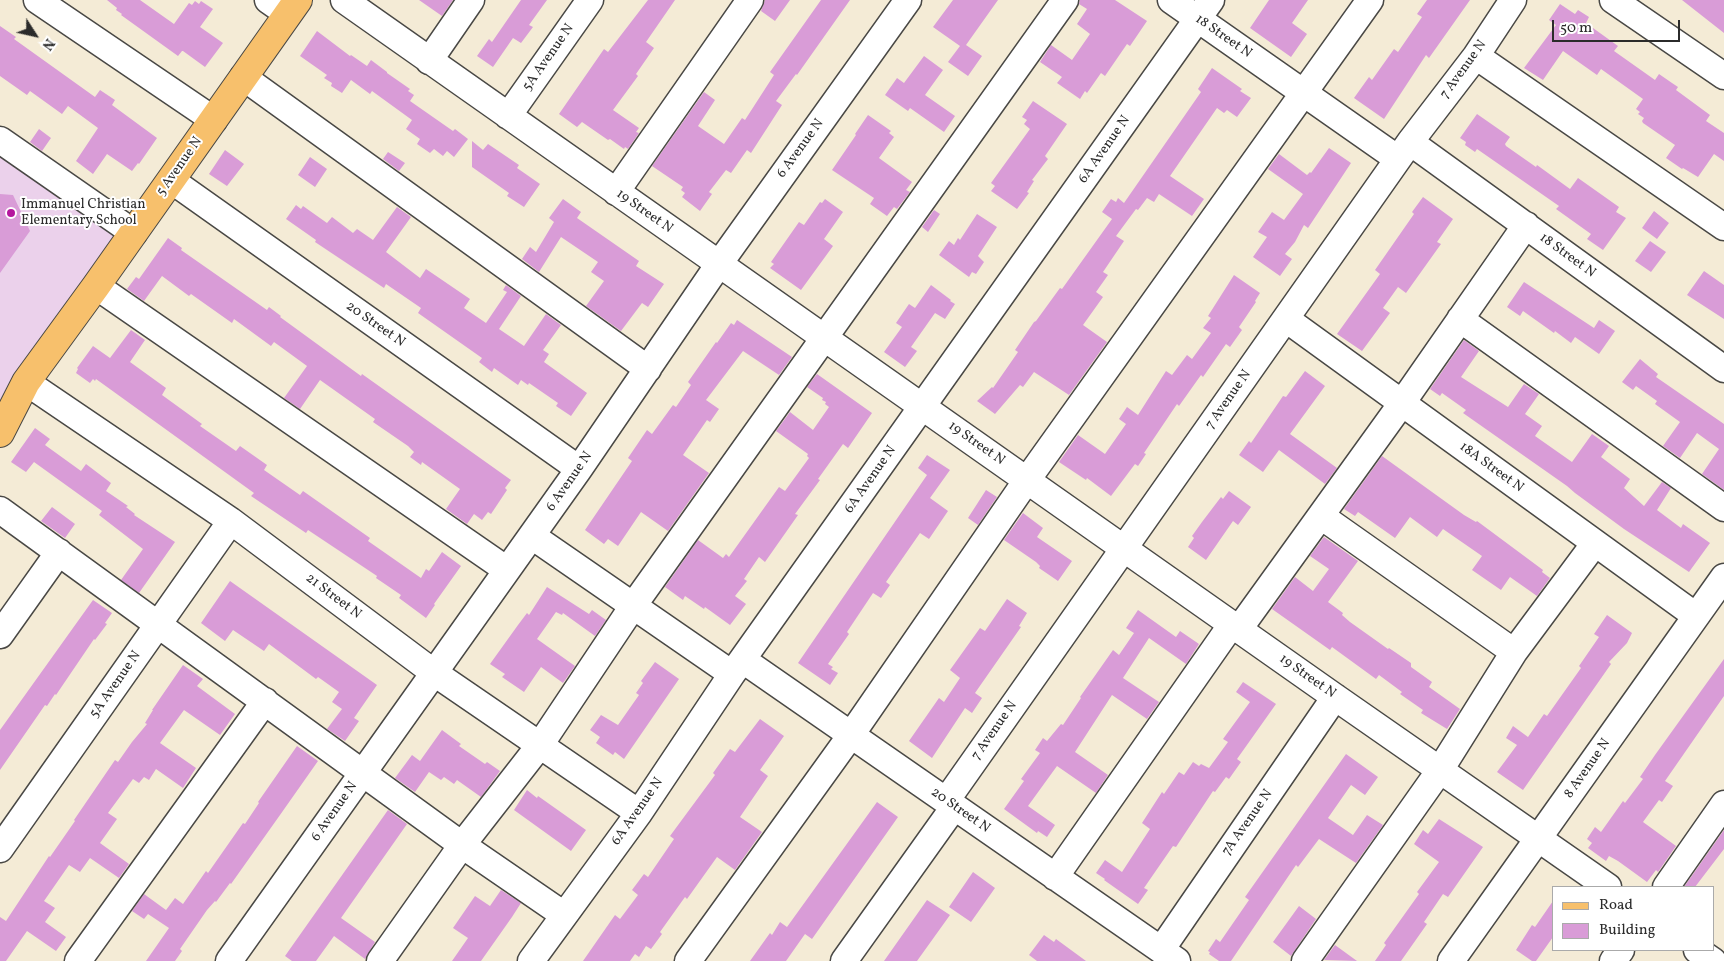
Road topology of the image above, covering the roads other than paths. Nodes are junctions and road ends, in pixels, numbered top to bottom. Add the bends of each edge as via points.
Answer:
1 (37, 0) edge
2 (344, 0) edge
3 (471, 0) edge
4 (590, 0) edge
5 (750, 0) edge
6 (908, 0) edge
7 (1065, 0) edge
8 (1172, 0) edge
9 (1370, 0) edge
10 (1513, 0) edge
11 (1613, 0) edge
12 (285, 5) edge
13 (1204, 9) edge
14 (1476, 56) junction
15 (429, 61) junction
16 (1724, 76) edge
17 (243, 77) junction
18 (1304, 93) junction
19 (508, 116) junction
20 (214, 120) junction
21 (0, 140) edge
22 (1404, 150) junction
23 (171, 180) junction
24 (616, 192) junction
25 (1526, 226) junction
26 (1724, 227) edge
27 (134, 233) junction
28 (719, 264) junction
29 (96, 286) junction
30 (1286, 319) junction
31 (1460, 319) junction
32 (824, 337) junction
33 (648, 369) junction
34 (1724, 369) edge
35 (26, 382) junction
36 (1402, 403) junction
37 (0, 405) edge
38 (922, 407) junction
39 (0, 433) edge
40 (580, 469) junction
41 (1027, 480) junction
42 (1724, 508) edge
43 (0, 510) edge
44 (1321, 516) junction
45 (232, 521) junction
46 (532, 536) junction
47 (1595, 543) junction
48 (1124, 548) junction
49 (59, 552) junction
50 (508, 570) junction
51 (1724, 577) edge
52 (633, 606) junction
53 (1696, 616) junction
54 (160, 624) junction
55 (1236, 626) junction
56 (0, 635) edge
57 (1514, 652) junction
58 (737, 667) junction
59 (433, 672) junction
60 (1335, 697) junction
61 (264, 701) junction
62 (851, 735) junction
63 (540, 745) junction
64 (1440, 770) junction
65 (363, 773) junction
66 (950, 804) junction
67 (1724, 804) edge
68 (639, 812) junction
69 (1538, 838) junction
70 (462, 845) junction
71 (0, 849) edge
72 (1055, 877) junction
73 (1607, 886) edge
74 (1667, 886) edge
75 (564, 916) junction
76 (1698, 951) edge
77 (1169, 955) edge
78 (78, 961) edge
79 (228, 961) edge
80 (380, 961) edge
81 (531, 961) edge
82 (688, 961) edge
83 (844, 961) edge
84 (1305, 961) edge
85 (1451, 961) edge
86 (1713, 961) edge

1 - 20 street
2 - 15 street, 19 Street N
3 - 15 street
4 - 19 street, 5A Avenue N
5 - 24 street
6 - 28 street, 6 Avenue N
7 - 32 street
8 - 13 street, 18 Street N
9 - 18 street
10 - 14 street, 7 Avenue N
11 - 16 street
12 - 17 main road, 5 Avenue N
13 - 18 street, 18 Street N
13 - 38 street, 6A Avenue N
14 - 22 street, 7 Avenue N
14 - 26 street
15 - 19 street, 19 Street N
17 - 20 main road, 5 Avenue N
17 - 33 street
18 - 22 street, 18 Street N
18 - 41 street
19 - 24 street, 19 Street N
20 - 23 main road, 5 Avenue N
21 - 27 street
22 - 25 street, 18 Street N
22 - 30 street, 7 Avenue N
23 - 27 main road, 5 Avenue N
23 - 40 street, 20 Street N
24 - 28 street, 19 Street N
25 - 31 street
25 - 34 street, 18 Street N
27 - 29 main road, 5 Avenue N
28 - 32 street, 19 Street N
28 - 33 street, 6 Avenue N
29 - 35 main road, 5 Avenue N
29 - 50 street
30 - 36 street, 18A Street N
30 - 48 street, 7 Avenue N
31 - 36 street
31 - 42 street
32 - 38 street, 19 Street N
32 - 52 street
33 - 40 street, 6 Avenue N
35 - 37 main road, 5 Avenue N
35 - 39 main road, 5 Avenue N
35 - 45 street, 21 Street N
36 - 44 street
36 - 47 street, 18A Street N
38 - 41 street, 19 Street N
38 - 58 street, 6A Avenue N
40 - 46 street, 6 Avenue N
41 - 48 street, 19 Street N
41 - 62 street
43 - 49 street
44 - 55 street
44 - 57 street
45 - 54 street, 5A Avenue N
45 - 59 street, 21 Street N
46 - 50 street, 6 Avenue N
46 - 52 street, 20 Street N
47 - 53 street, 18A Street N
47 - 57 street
48 - 55 street, 19 Street N
48 - 66 street, 7 Avenue N
49 - 54 street
49 - 56 street
50 - 59 street, 6 Avenue N
51 - 53 street, 8 Avenue N
52 - 58 street, 20 Street N
52 - 63 street
53 - 69 street, 8 Avenue N
54 - 61 street
54 - 71 street, 5A Avenue N
55 - 60 street, 19 Street N
55 - 72 street
57 - 64 street
58 - 62 street, 20 Street N
58 - 68 street, 6A Avenue N
59 - 63 street, 21 Street N
59 - 65 street, 6 Avenue N
60 - 64 street, 19 Street N
60 - 77 street, 7A Avenue N
61 - 65 street
61 - 78 street
62 - 66 street, 20 Street N
62 - 82 street
63 - 68 street, 21 Street N
63 - 70 street
64 - 69 street, 19 Street N
64 - 84 street
65 - 70 street
65 - 79 street, 6 Avenue N
66 - 72 street, 20 Street N
66 - 83 street, 7 Avenue N
67 - 74 street
68 - 75 street, 6A Avenue N
69 - 73 street, 19 Street N
69 - 85 street, 8 Avenue N
70 - 75 street
70 - 80 street
72 - 77 street, 20 Street N
75 - 81 street, 6A Avenue N
76 - 86 street

